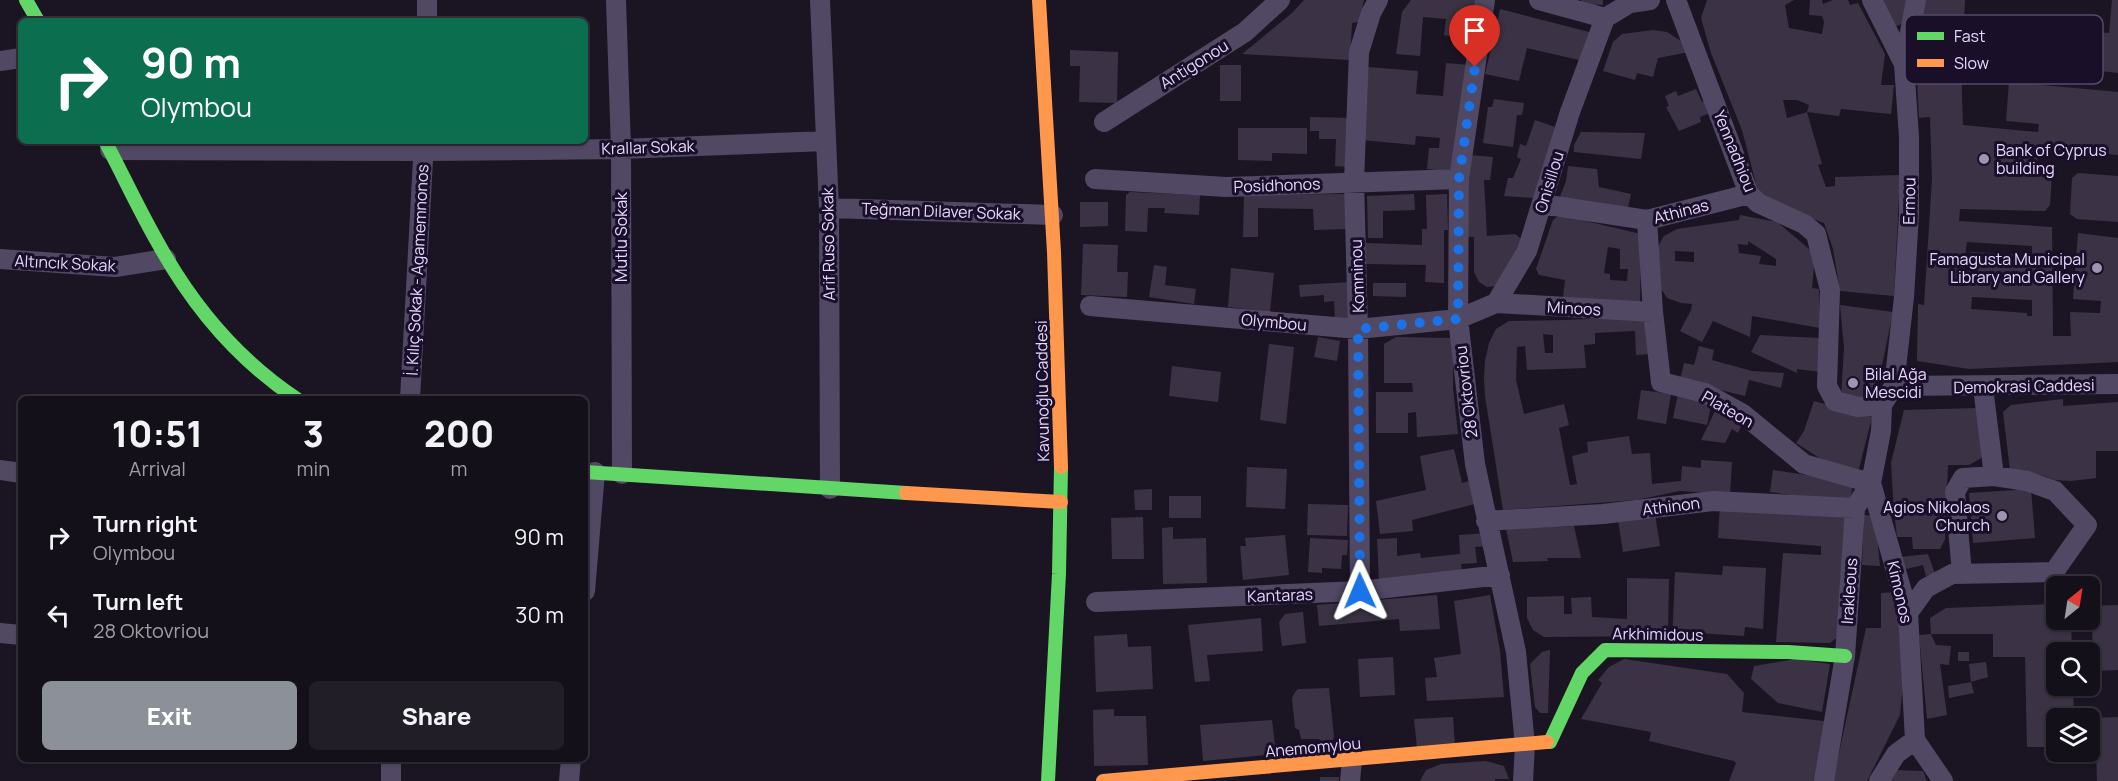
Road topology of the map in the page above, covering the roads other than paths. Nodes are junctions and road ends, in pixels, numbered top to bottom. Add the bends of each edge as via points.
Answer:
1 (26, 0) edge
2 (427, 0) edge
3 (616, 0) edge
4 (820, 0) edge
5 (1039, 0) edge
6 (1280, 0) edge
7 (1378, 0) edge
8 (1485, 0) edge
9 (1539, 0) edge
10 (1650, 0) edge
11 (1676, 0) edge
12 (1872, 0) edge
13 (1916, 0) edge
14 (1630, 1) edge
15 (1913, 15) edge
16 (36, 18) edge
17 (427, 18) edge
18 (1605, 18) junction
19 (18, 58) edge
20 (1905, 59) edge
21 (0, 61) edge
22 (1904, 64) junction
23 (1905, 79) edge
24 (1905, 84) edge
25 (1104, 122) dead end
26 (826, 141) junction
27 (108, 146) edge
28 (424, 146) edge
29 (621, 149) junction
30 (1095, 179) dead end
31 (1459, 179) junction
32 (1354, 182) junction
33 (1749, 194) junction
34 (1542, 204) junction
35 (829, 208) junction
36 (1053, 214) junction
37 (1647, 220) junction
38 (0, 259) edge
39 (166, 259) junction
40 (1496, 303) junction
41 (1090, 306) dead end
42 (1653, 312) junction
43 (1458, 319) junction
44 (1358, 329) junction
45 (2118, 384) edge
46 (1894, 386) junction
47 (1983, 387) junction
48 (293, 396) edge
49 (410, 396) edge
50 (1882, 405) junction
51 (0, 470) edge
52 (590, 472) edge
53 (18, 473) edge
54 (622, 474) junction
55 (1994, 476) junction
56 (1871, 483) junction
57 (830, 489) junction
58 (1060, 502) junction
59 (1855, 508) junction
60 (588, 520) edge
61 (1486, 521) junction
62 (1962, 574) junction
63 (1500, 575) junction
64 (1360, 591) junction
65 (1096, 602) dead end
66 (1908, 613) junction
67 (0, 633) edge
68 (18, 634) edge
69 (1845, 656) junction
70 (1915, 740) junction
71 (1525, 745) junction
72 (1352, 760) junction
73 (391, 762) edge
74 (571, 762) edge
75 (391, 781) edge
76 (569, 781) edge
77 (1048, 781) edge
78 (1103, 781) edge
79 (1350, 781) edge
80 (1523, 781) edge
81 (1824, 781) edge
82 (1879, 781) edge
83 (1943, 781) edge

1 - 16 street
2 - 17 street
3 - 29 street, Mutlu Sokak
4 - 26 street, Arif Ruso Sokak
5 - 36 street, Kavunoğlu Caddesi
6 - 25 street, Antigonou via 1245,32
7 - 32 street, Komninou via 1359,52
8 - 31 street, 28 Oktovriou
9 - 18 street
10 - 14 street
11 - 33 street, Yennadhiou
12 - 22 street, Ermou
13 - 15 street
14 - 18 street
18 - 34 street, Onisillou
19 - 21 street
20 - 22 street
22 - 23 street, Ermou
24 - 46 street, Ermou via 1910,214
26 - 29 street, Krallar Sokak
26 - 35 street, Arif Ruso Sokak
27 - 28 street, Krallar Sokak
27 - 39 street
28 - 29 street, Krallar Sokak
28 - 49 street, İ. Kılıç Sokak - Agamemnonos
29 - 54 street, Mutlu Sokak
30 - 32 street, Posidhonos via 1226,187
31 - 32 street, Posidhonos
31 - 43 street, 28 Oktovriou
32 - 44 street, Komninou
33 - 37 street, Athinas
33 - 50 street, Yennadhiou via 1758,203 1804,224 1816,234 1830,290 1827,386 1835,401 1858,407
34 - 37 street, Athinas
34 - 40 street, Onisillou via 1527,251
35 - 36 street, Teğman Dilaver Sokak
35 - 57 street, Arif Ruso Sokak
36 - 58 street, Kavunoğlu Caddesi
37 - 42 street, Plateon
38 - 39 street, Altıncık Sokak via 115,267
39 - 48 street via 226,340 254,368
40 - 42 street, Minoos
40 - 43 street
41 - 44 street, Olymbou
42 - 56 street, Plateon via 1661,382 1705,393 1743,414 1804,464
43 - 44 street, Olymbou
43 - 61 street, 28 Oktovriou via 1475,464
44 - 64 street, Komninou
45 - 47 street, Demokrasi Caddesi
46 - 47 street, Demokrasi Caddesi
46 - 50 street, Ermou
47 - 55 street
50 - 56 street, Irakleous
51 - 53 street
52 - 54 street
52 - 60 street
54 - 57 street
55 - 62 street via 1964,478 1955,492
55 - 62 street via 2055,491 2086,525 2054,572
56 - 59 street, Irakleous
56 - 66 street, Kimonos
57 - 58 street
58 - 77 street, Kavunoğlu Caddesi
59 - 61 street, Athinon via 1713,501 1604,514
59 - 69 street, Irakleous
61 - 63 street, 28 Oktovriou
62 - 66 street via 1952,574 1926,588
63 - 64 street, Kantaras
63 - 71 street, 28 Oktovriou via 1516,652
64 - 65 street, Kantaras
66 - 70 street, Kimonos
67 - 68 street
69 - 71 street, Arkhimidous via 1605,650 1582,673 1550,742
69 - 81 street, Irakleous
70 - 82 street via 1896,754
70 - 83 street
71 - 72 street, Anemomylou
71 - 80 street, 28 Oktovriou
72 - 78 street, Anemomylou
72 - 79 street
73 - 75 street
74 - 76 street

